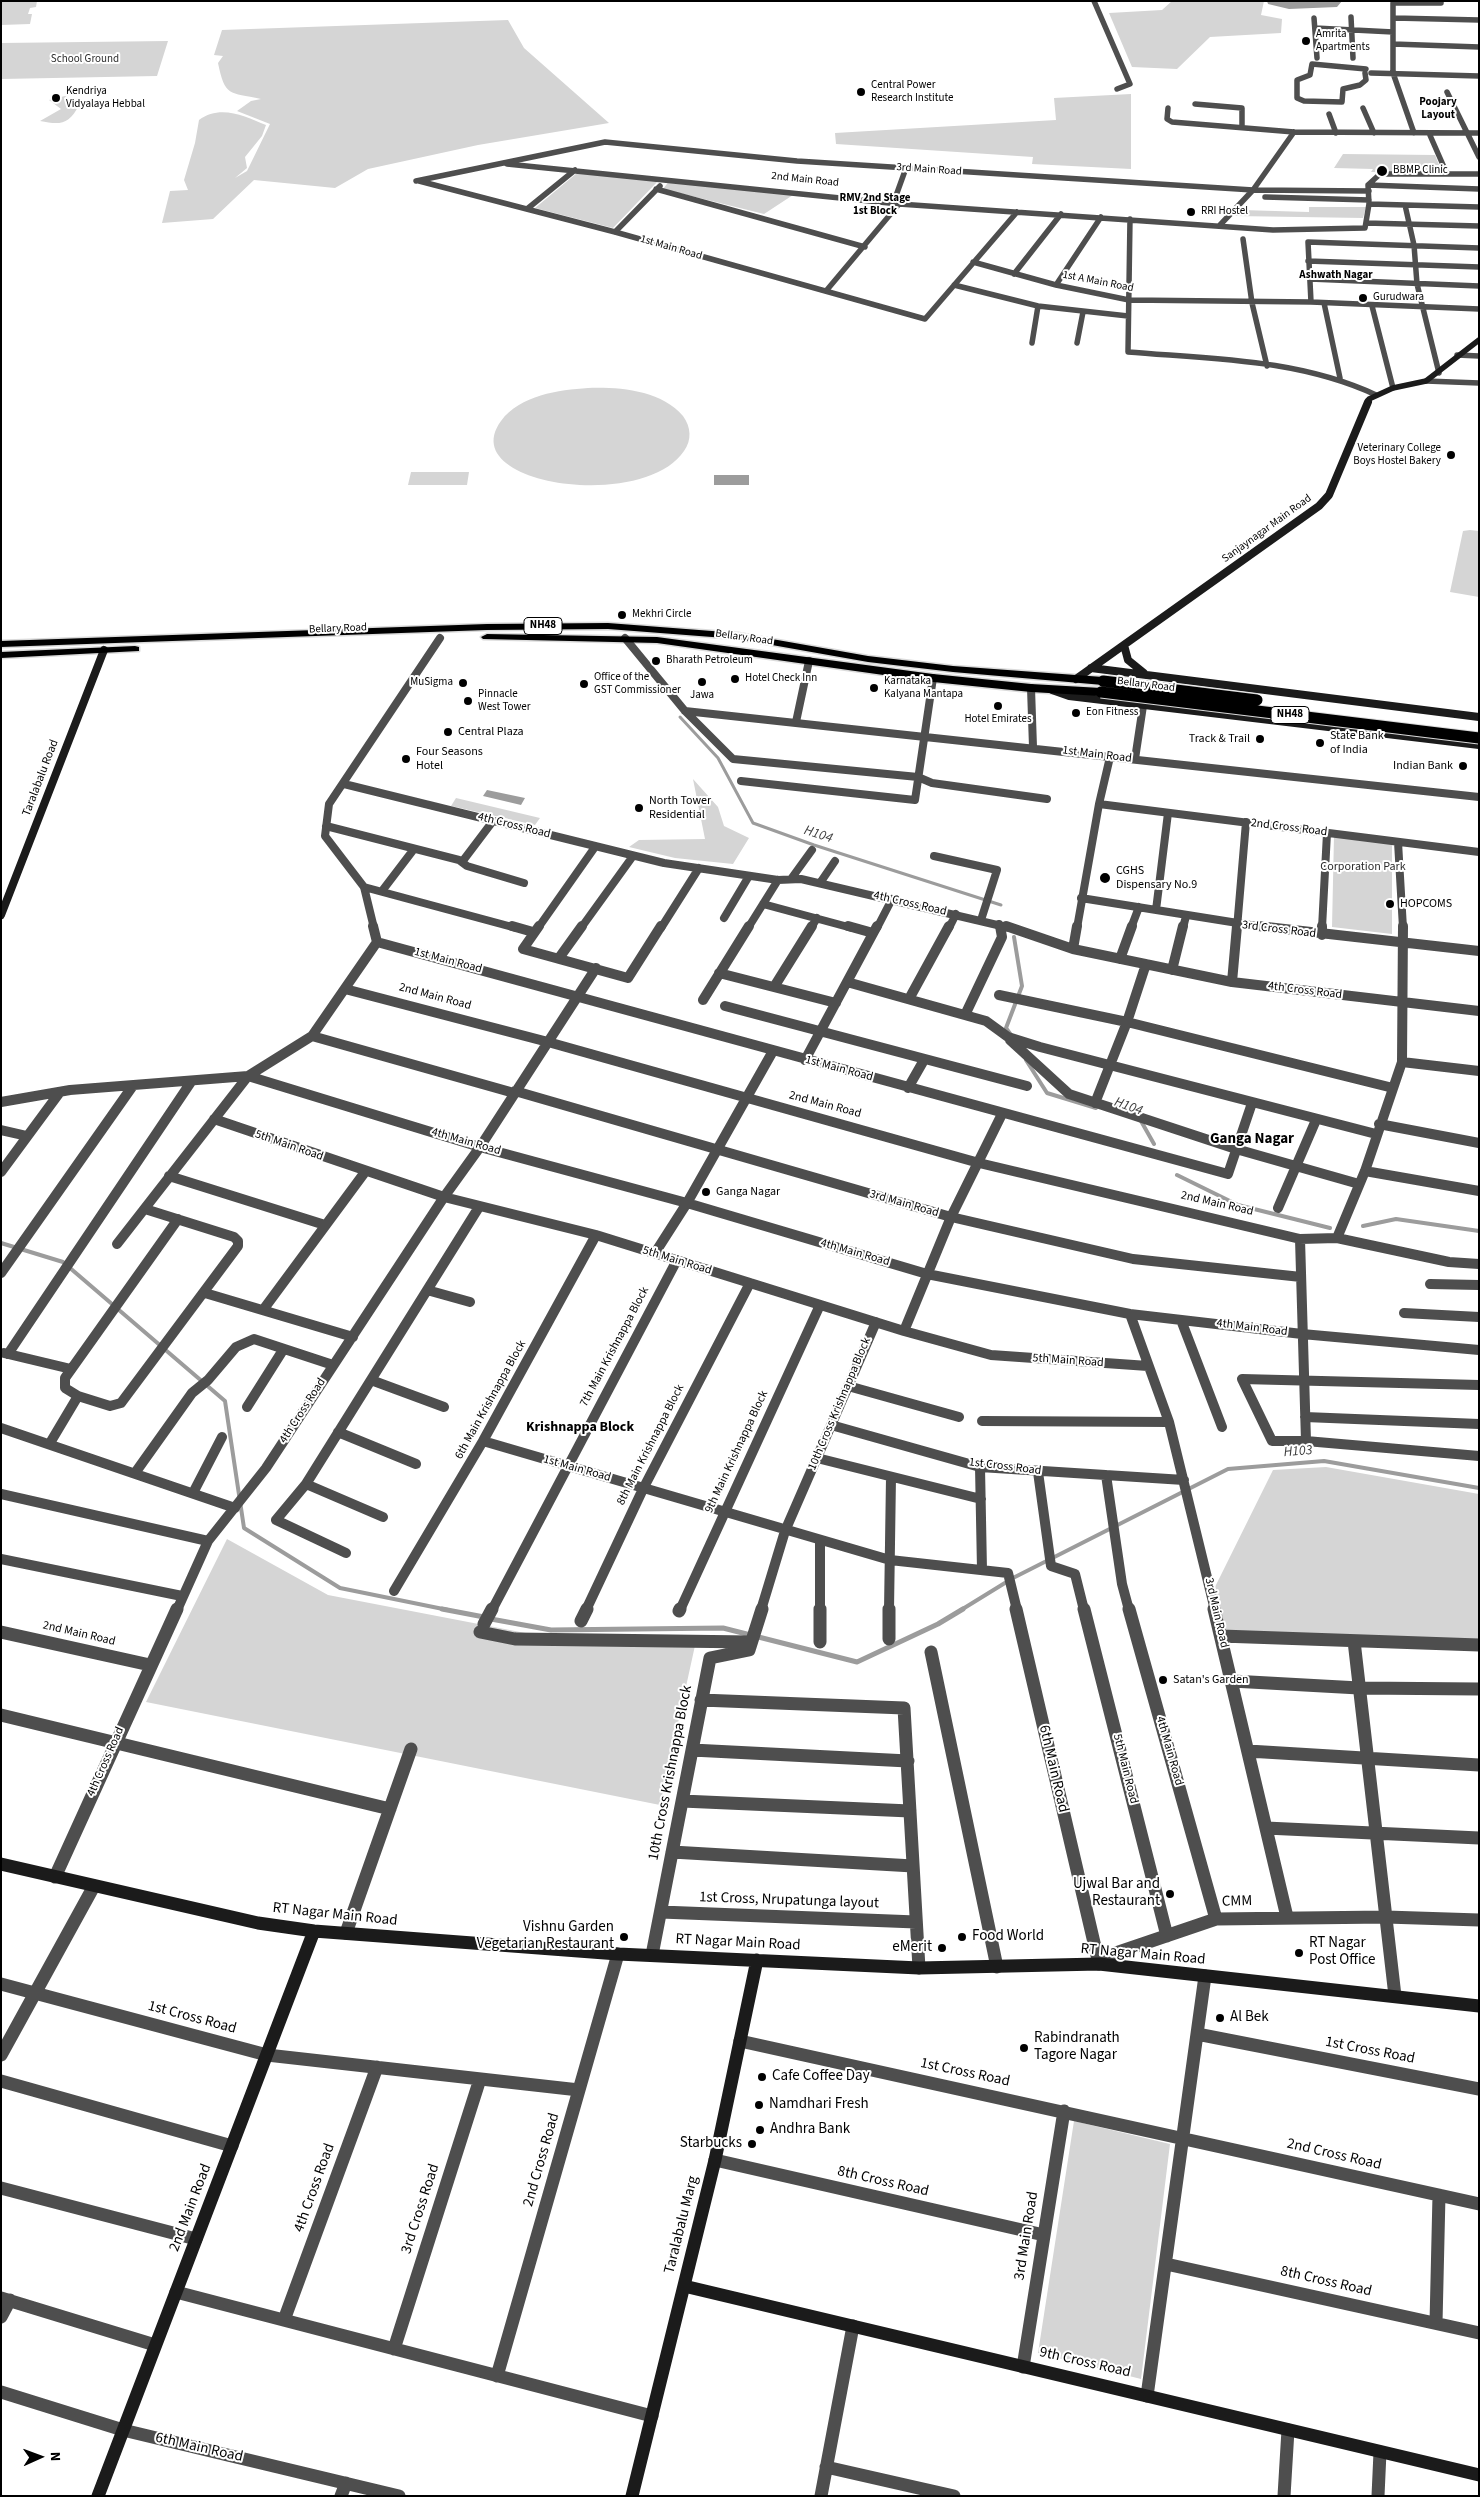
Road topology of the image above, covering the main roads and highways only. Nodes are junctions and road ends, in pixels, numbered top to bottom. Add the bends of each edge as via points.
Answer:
1 (3, 643) edge
2 (1, 655) edge
3 (1102, 686) junction
4 (1479, 728) edge
5 (1479, 738) edge

1 - 3 highway, Bellary Road / NH48 via 486,627 627,626 738,636 896,662 1032,677 1084,673
2 - 3 highway, Bellary Road / NH48 via 440,638 625,638 1031,688 1052,690
3 - 4 highway, Bellary Road / NH48, bridge
3 - 5 highway, Bellary Road / NH48, bridge

